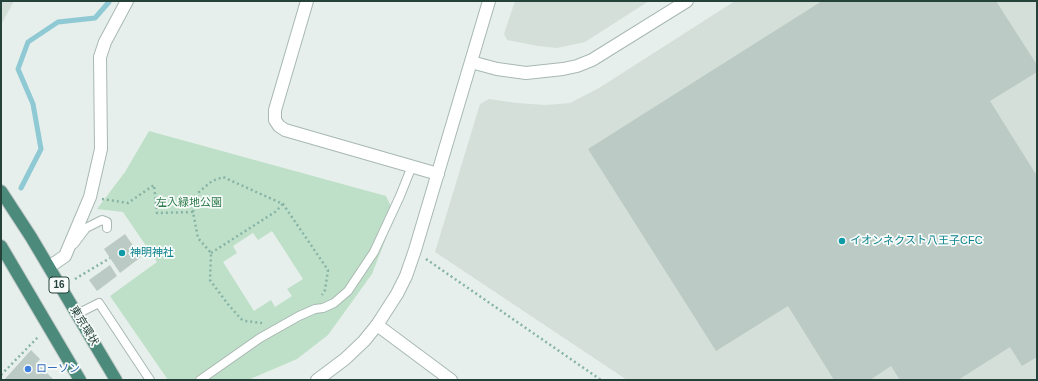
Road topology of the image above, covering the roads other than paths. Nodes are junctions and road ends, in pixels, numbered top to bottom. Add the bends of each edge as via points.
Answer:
1 (127, 1) edge
2 (307, 1) edge
3 (490, 1) edge
4 (687, 1) edge
5 (472, 62) junction
6 (412, 166) junction
7 (438, 174) junction
8 (1, 191) edge
9 (107, 228) dead end
10 (1, 246) edge
11 (65, 256) junction
12 (49, 267) junction
13 (77, 314) junction
14 (377, 325) junction
15 (80, 380) edge
16 (116, 380) edge
17 (150, 380) edge
18 (200, 380) edge
19 (317, 380) edge
20 (451, 380) edge

1 - 11 street via 105,42 100,57 101,149 90,197
2 - 6 street via 275,110 275,120 285,130
3 - 5 street
4 - 5 street via 592,60 576,66 526,73
5 - 7 street
6 - 7 street
6 - 18 lane via 374,252 348,291 334,303 315,309 260,338
7 - 14 street via 406,276
8 - 12 highway, 東京環状 / 16
9 - 11 lane via 107,222 102,220 86,228
10 - 15 highway
11 - 12 street
12 - 13 highway, 東京環状 / 16
13 - 16 highway, 東京環状 / 16
13 - 17 lane via 100,303
14 - 19 street via 345,359
14 - 20 street

